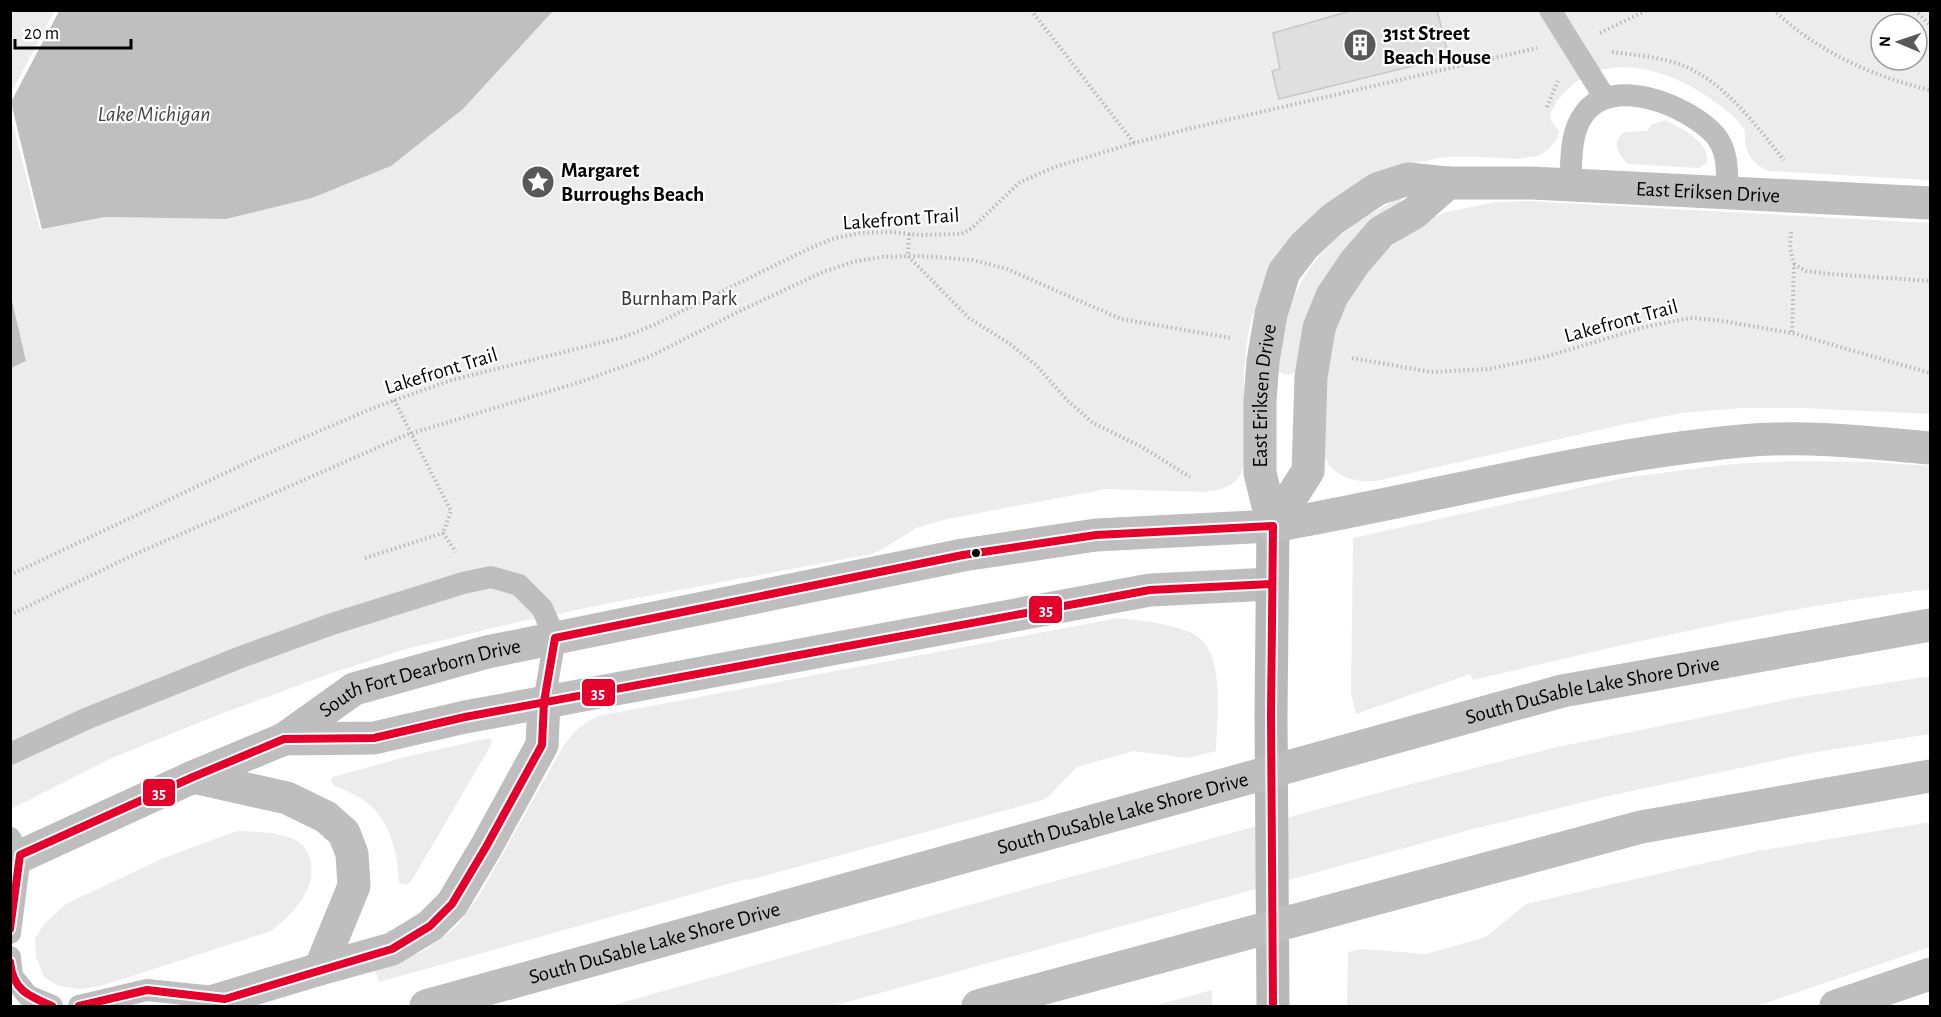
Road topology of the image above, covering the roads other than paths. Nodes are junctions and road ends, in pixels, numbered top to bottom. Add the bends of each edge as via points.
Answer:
1 (1550, 10) edge
2 (1605, 98) junction
3 (1448, 183) junction
4 (1570, 186) junction
5 (1727, 192) junction
6 (1930, 202) edge
7 (1930, 448) edge
8 (1273, 526) junction
9 (1271, 584) junction
10 (1930, 625) edge
11 (555, 638) junction
12 (544, 702) junction
13 (284, 739) junction
14 (10, 754) edge
15 (1930, 776) edge
16 (193, 777) junction
17 (14, 851) edge
18 (10, 933) edge
19 (10, 957) edge
20 (320, 969) junction
21 (1930, 974) edge
22 (1273, 1002) edge
23 (211, 1003) edge
24 (52, 1006) edge
25 (79, 1006) edge
26 (426, 1006) edge
27 (978, 1006) edge
28 (1836, 1006) edge

1 - 2 lane
2 - 4 lane via 1583,114 1574,134
2 - 5 lane via 1648,98 1696,121 1715,136 1726,157
3 - 4 main road, East Eriksen Drive
3 - 8 main road, East Eriksen Drive via 1414,213 1381,232 1332,296 1319,328 1311,377 1308,471
3 - 8 main road, East Eriksen Drive via 1408,179 1377,189 1333,219 1304,246 1284,273 1270,314 1260,401 1260,473
4 - 5 main road, East Eriksen Drive
5 - 6 main road, East Eriksen Drive
7 - 8 main road, South Fort Dearborn Drive via 1834,439 1742,441 1609,458
8 - 9 main road
8 - 11 main road, South Fort Dearborn Drive via 1096,535 963,555
9 - 12 main road, South Fort Dearborn Drive via 1150,590
9 - 22 main road
10 - 26 main road, South DuSable Lake Shore Drive via 1562,691
11 - 12 lane
11 - 13 main road, South Fort Dearborn Drive via 486,652 354,689
11 - 14 lane via 542,608 519,585 491,577 332,624 210,668
12 - 13 main road, South Fort Dearborn Drive via 374,738
12 - 20 main road via 542,745 452,904 430,926 392,949
13 - 16 main road, South Fort Dearborn Drive
15 - 27 main road via 1641,827
16 - 17 main road, South Fort Dearborn Drive
16 - 20 main road via 287,798 326,816 344,833 352,854 354,886
17 - 18 lane
19 - 24 lane via 12,976 28,996
20 - 23 main road
21 - 28 main road
23 - 25 lane via 147,990

